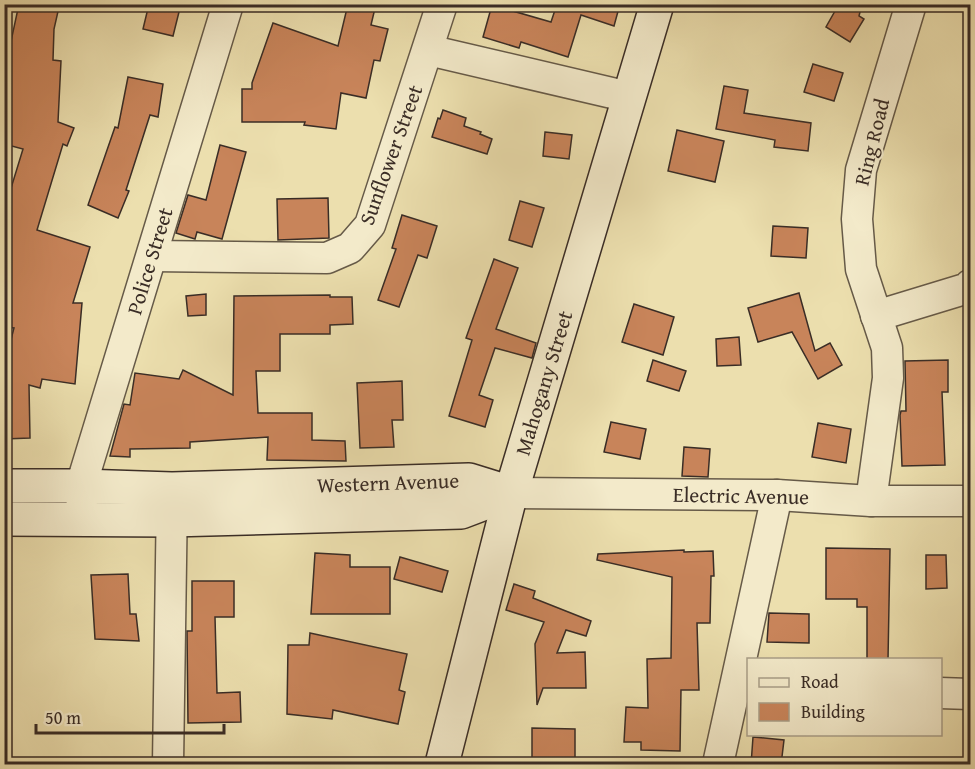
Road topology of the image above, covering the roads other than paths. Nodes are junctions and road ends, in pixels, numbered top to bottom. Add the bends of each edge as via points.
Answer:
1 (228, 4) edge
2 (442, 4) edge
3 (657, 4) edge
4 (911, 4) edge
5 (428, 50) junction
6 (629, 97) junction
7 (152, 256) junction
8 (970, 285) edge
9 (876, 316) junction
10 (4, 486) edge
11 (81, 486) junction
12 (511, 493) junction
13 (777, 495) junction
14 (871, 501) junction
15 (970, 501) edge
16 (172, 505) junction
17 (82, 518) junction
18 (4, 519) edge
19 (747, 658) edge
20 (747, 658) edge
21 (741, 691) edge
22 (942, 693) edge
23 (970, 694) edge
24 (168, 765) edge
25 (442, 765) edge
26 (718, 765) edge

1 - 7 street, Police Street
2 - 5 street, Sunflower Street
3 - 6 street, Mahogany Street
4 - 9 street, Ring Road via 861,170 857,219 861,269
5 - 6 street
5 - 7 street, Sunflower Street via 370,225 350,249 327,258
6 - 12 street, Mahogany Street
7 - 11 street, Police Street
8 - 9 street
9 - 14 street, Ring Road via 887,348 888,378
10 - 11 street, Western Avenue
11 - 16 street, Western Avenue
11 - 17 street, Police Street
12 - 13 street, Electric Avenue
12 - 16 street, Western Avenue via 469,480
12 - 25 street, Mahogany Street
13 - 14 street, Electric Avenue
13 - 19 street
14 - 15 street, Electric Avenue
16 - 17 street, Western Avenue
16 - 24 street
17 - 18 street, Western Avenue
20 - 21 street
21 - 26 street
22 - 23 street

